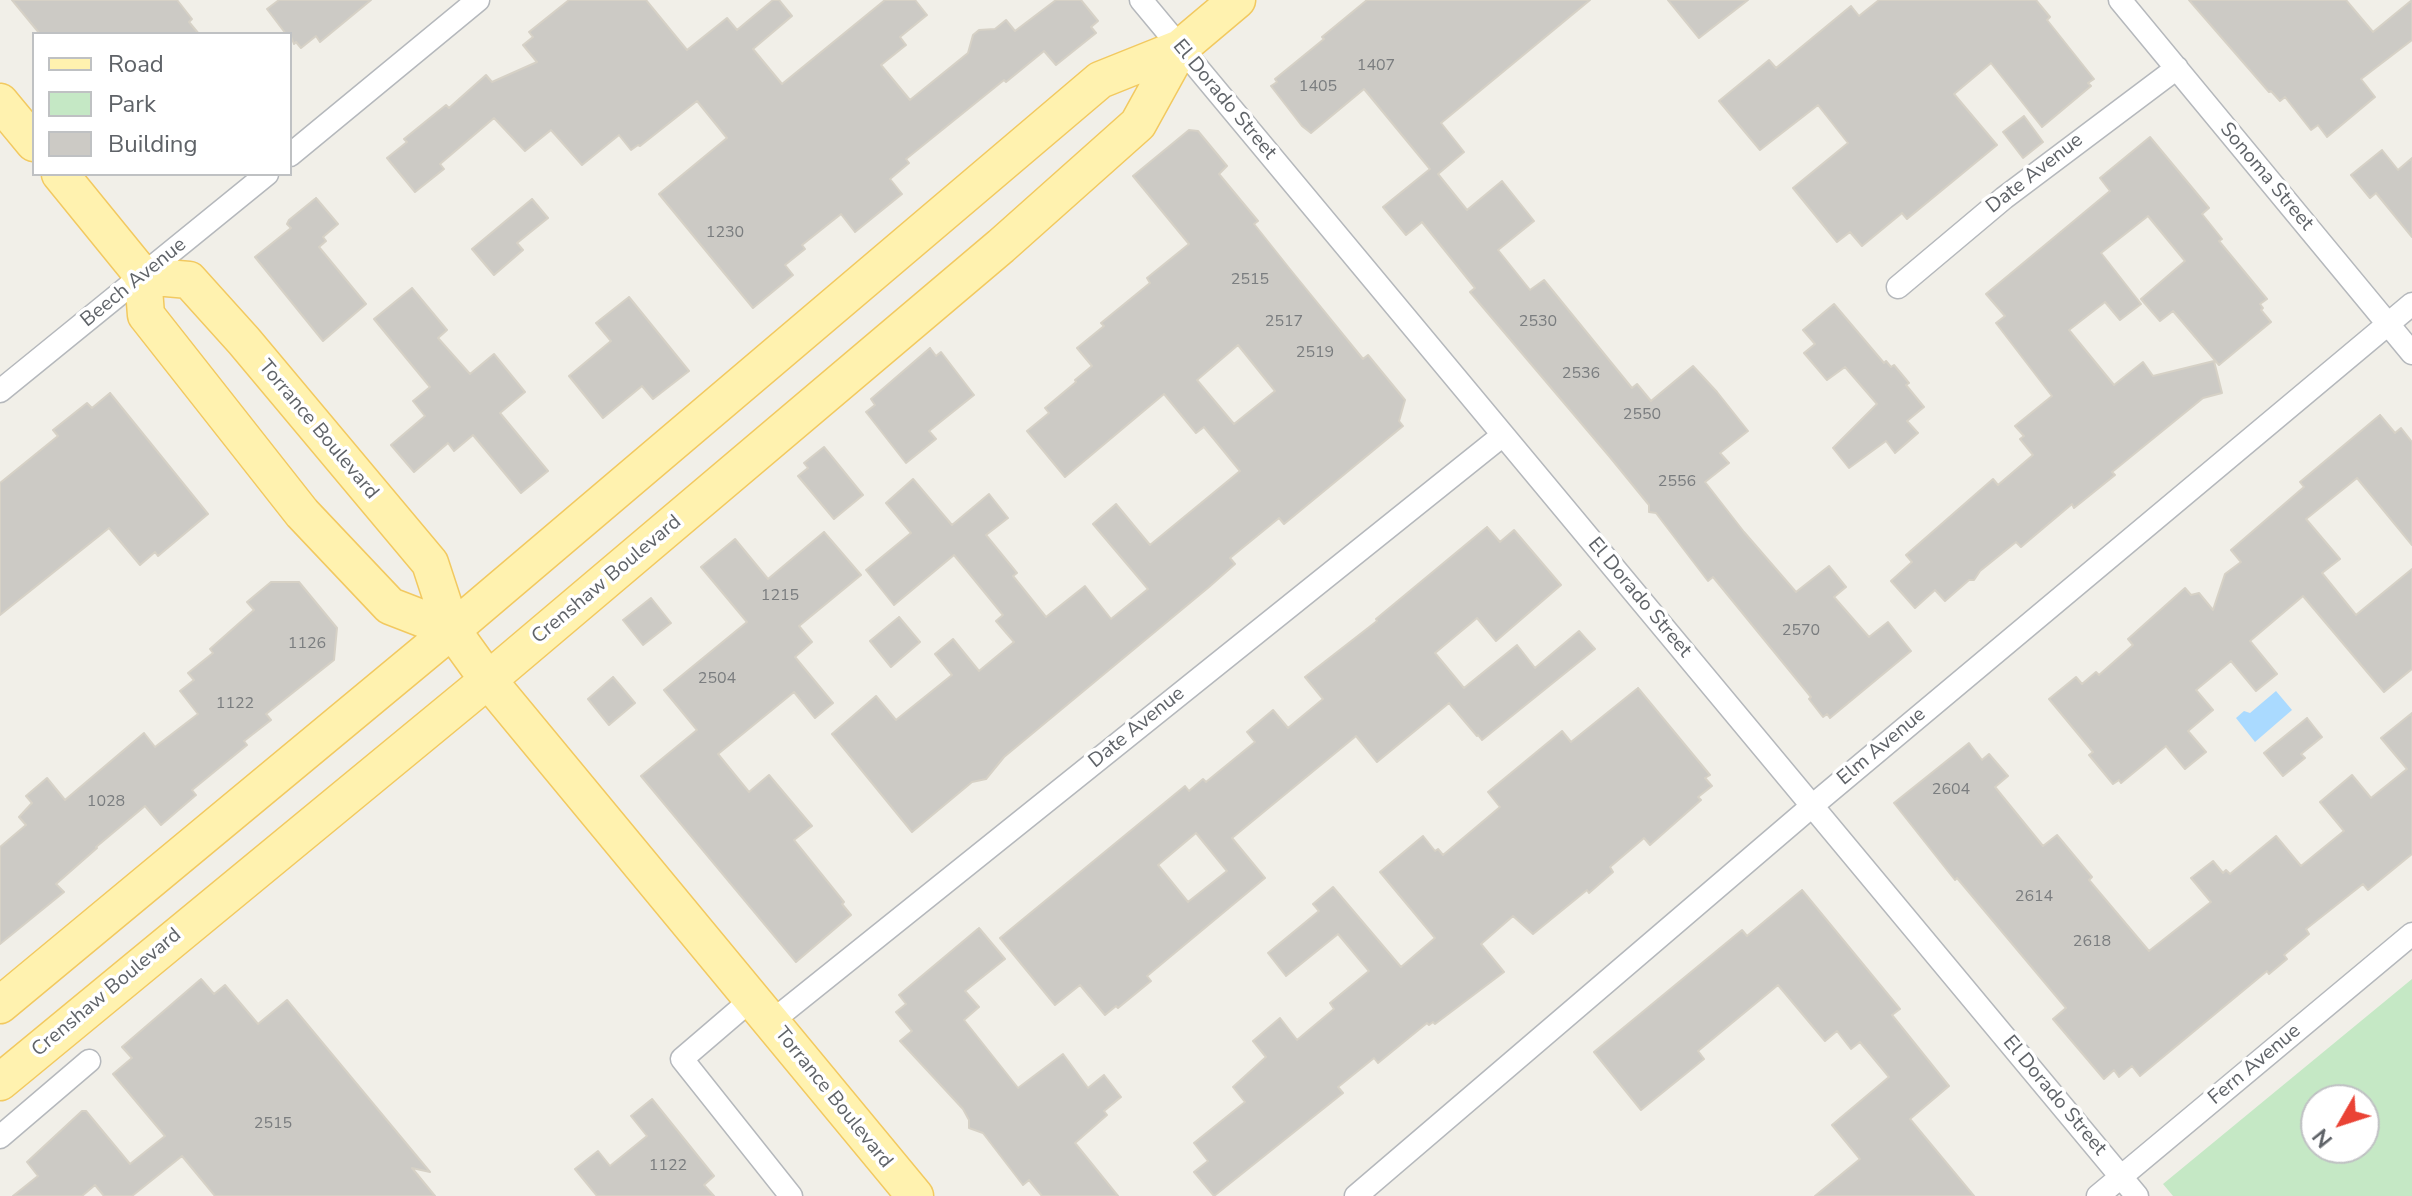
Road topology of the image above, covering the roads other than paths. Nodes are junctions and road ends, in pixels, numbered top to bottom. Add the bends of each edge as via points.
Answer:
1 (478, 0) edge
2 (1141, 0) edge
3 (1237, 0) edge
4 (2120, 0) edge
5 (1180, 48) junction
6 (2177, 68) junction
7 (0, 102) edge
8 (32, 141) edge
9 (292, 153) edge
10 (62, 176) edge
11 (265, 176) edge
12 (143, 276) junction
13 (1898, 287) dead end
14 (2412, 304) edge
15 (2387, 324) junction
16 (2412, 353) edge
17 (0, 391) edge
18 (1503, 435) junction
19 (452, 630) junction
20 (488, 680) junction
21 (1812, 806) junction
22 (2412, 934) edge
23 (0, 1005) edge
24 (762, 1011) junction
25 (89, 1061) dead end
26 (0, 1082) edge
27 (0, 1137) edge
28 (2121, 1177) junction
29 (785, 1194) edge
30 (915, 1196) edge
31 (1356, 1196) edge
32 (2098, 1196) edge
33 (2137, 1196) edge

1 - 9 street
2 - 5 street, El Dorado Street
3 - 5 main road, Crenshaw Boulevard
4 - 6 street, Sonoma Street
5 - 18 street, El Dorado Street
5 - 19 main road, Crenshaw Boulevard via 1100,80
5 - 20 main road, Crenshaw Boulevard via 1138,124
6 - 13 street, Date Avenue via 2004,198
6 - 15 street, Sonoma Street
7 - 8 main road
10 - 12 main road
11 - 12 street, Beech Avenue
12 - 17 street, Beech Avenue
12 - 19 main road via 146,315 302,513 390,606
12 - 19 main road, Torrance Boulevard via 189,280 244,341 430,563
14 - 15 street, Elm Avenue
15 - 16 street, Sonoma Street
15 - 21 street, Elm Avenue
18 - 21 street, El Dorado Street
18 - 24 street, Date Avenue
19 - 20 main road, Torrance Boulevard
19 - 23 main road, Crenshaw Boulevard
20 - 24 main road, Torrance Boulevard
20 - 26 main road, Crenshaw Boulevard
21 - 28 street, El Dorado Street
21 - 31 street, Elm Avenue
22 - 28 street, Fern Avenue
24 - 29 street via 682,1059
24 - 30 main road, Torrance Boulevard
25 - 27 street
28 - 32 street, Fern Avenue
28 - 33 street, El Dorado Street

